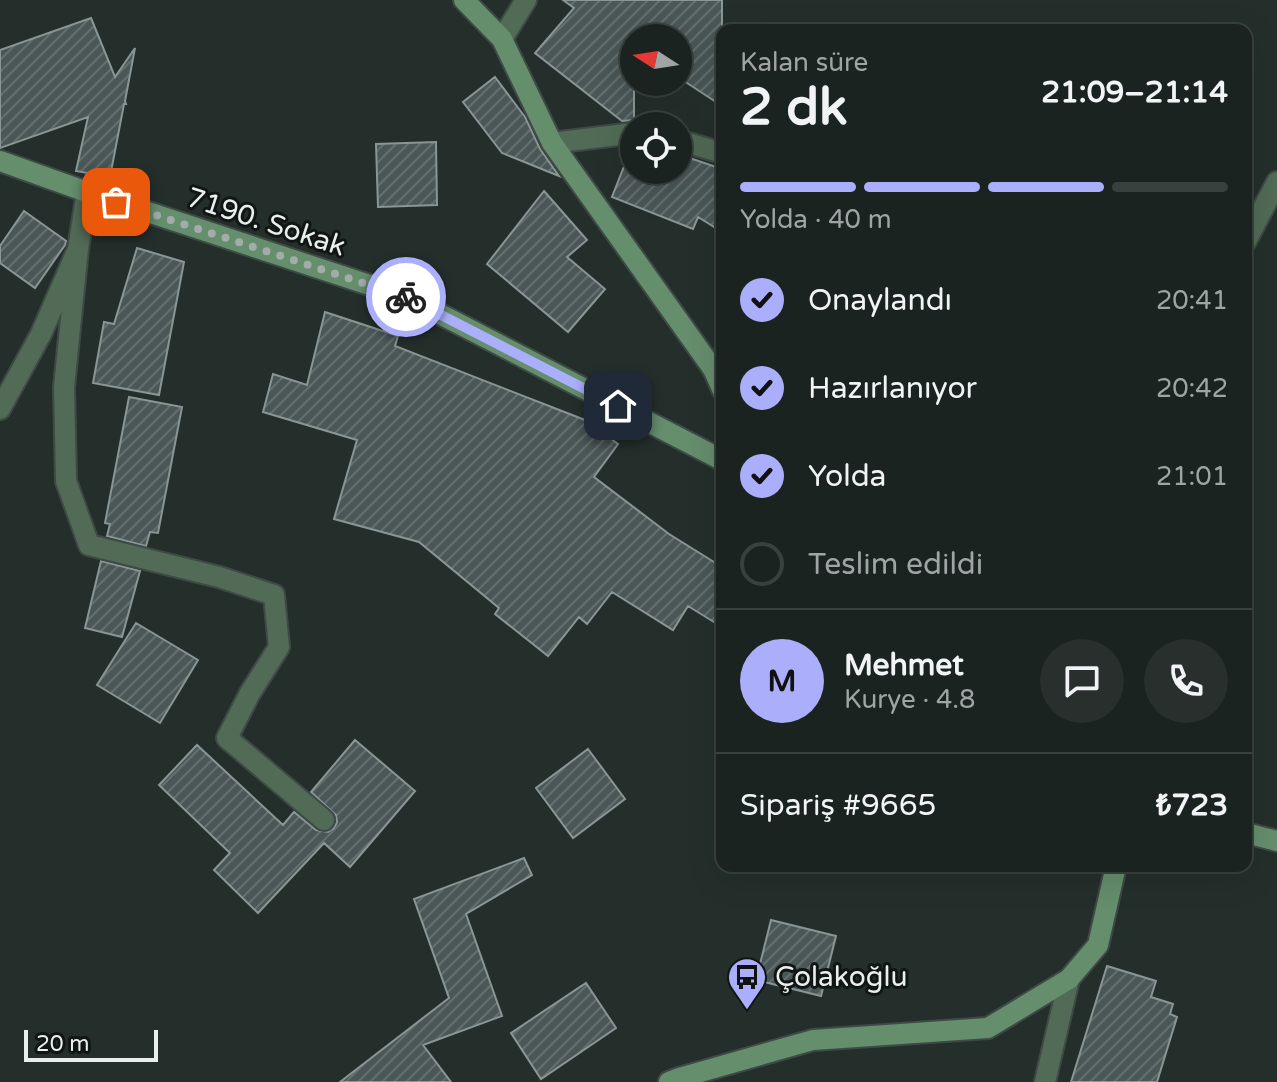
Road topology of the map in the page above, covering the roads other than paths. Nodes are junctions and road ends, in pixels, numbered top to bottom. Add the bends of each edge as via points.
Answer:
1 (464, 0) edge
2 (526, 0) edge
3 (502, 39) junction
4 (620, 135) edge
5 (552, 143) junction
6 (692, 144) edge
7 (716, 151) edge
8 (0, 161) edge
9 (1277, 182) edge
10 (87, 192) junction
11 (1252, 230) edge
12 (78, 249) junction
13 (716, 376) edge
14 (0, 409) edge
15 (716, 457) edge
16 (324, 820) dead end
17 (1252, 835) edge
18 (1277, 841) edge
19 (1115, 872) edge
20 (1069, 979) junction
21 (669, 1082) edge
22 (1045, 1082) edge

1 - 3 street
2 - 3 street
3 - 5 street
4 - 5 street
5 - 13 street
6 - 7 street
8 - 10 street, 7190. Sokak
9 - 11 street
10 - 12 street
10 - 15 street, 7190. Sokak via 409,298
12 - 14 street
12 - 16 street via 64,387 66,481 89,545 274,595 279,647 227,738
17 - 18 street
19 - 20 street via 1098,945
20 - 21 street via 988,1028 813,1040
20 - 22 street

